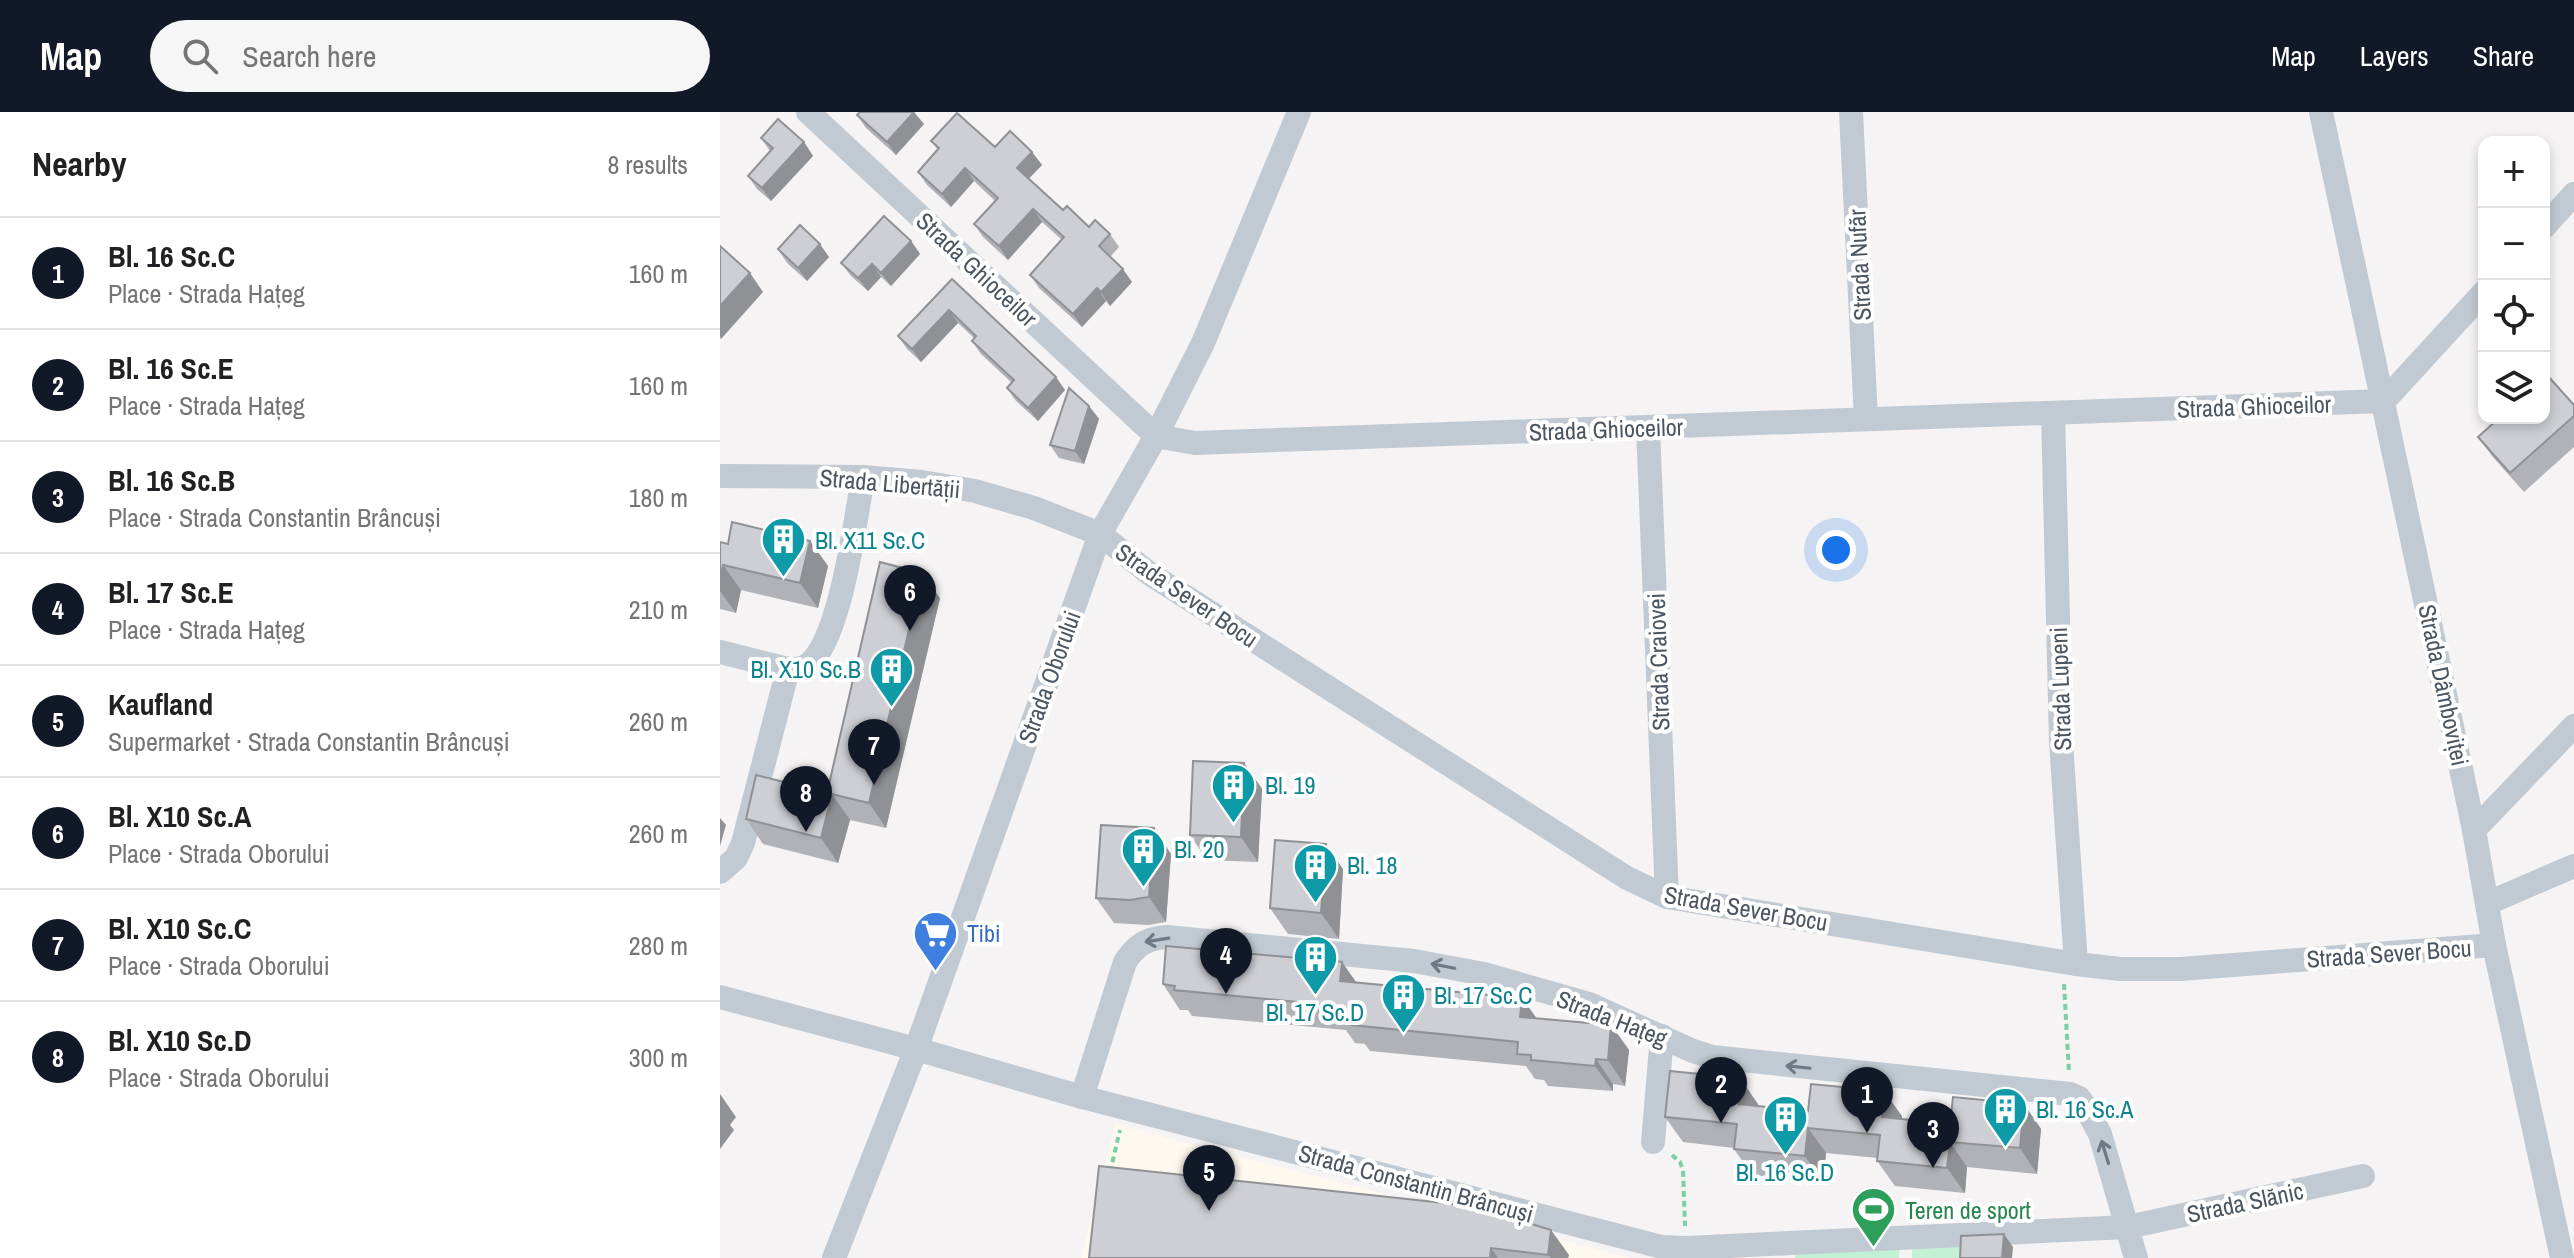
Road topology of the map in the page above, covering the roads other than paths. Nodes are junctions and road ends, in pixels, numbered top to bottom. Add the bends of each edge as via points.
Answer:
1 (808, 112) edge
2 (1299, 112) edge
3 (1851, 112) edge
4 (2321, 112) edge
5 (2574, 194) edge
6 (2550, 220) edge
7 (2478, 299) edge
8 (2384, 401) junction
9 (2053, 413) junction
10 (1866, 419) junction
11 (1648, 428) junction
12 (1156, 436) junction
13 (720, 476) edge
14 (863, 477) junction
15 (1100, 534) junction
16 (720, 652) edge
17 (788, 669) junction
18 (2574, 726) edge
19 (2474, 830) junction
20 (2574, 866) edge
21 (720, 872) edge
22 (1667, 897) junction
23 (2488, 903) junction
24 (2494, 945) junction
25 (2070, 963) junction
26 (720, 997) edge
27 (1662, 1036) junction
28 (916, 1049) junction
29 (1082, 1097) junction
30 (1653, 1142) road end
31 (2363, 1176) dead end
32 (2128, 1227) junction
33 (1760, 1251) edge
34 (1661, 1252) edge
35 (834, 1258) edge
36 (2136, 1258) edge
37 (2562, 1258) edge

1 - 12 street, Strada Ghioceilor
2 - 12 street, Strada Oborului via 1203,343
3 - 10 street, Strada Nufăr
4 - 8 street, Strada Dâmboviței
5 - 6 street
7 - 8 street
8 - 9 street, Strada Ghioceilor
8 - 19 street, Strada Dâmboviței
9 - 10 street, Strada Ghioceilor
9 - 25 street, Strada Lupeni
10 - 11 street, Strada Ghioceilor
11 - 12 street, Strada Ghioceilor via 1236,443
11 - 22 street, Strada Craiovei
12 - 15 street, Strada Oborului
13 - 14 street, Strada Libertății
14 - 15 street, Strada Libertății via 975,491
14 - 17 street via 838,611 814,659 807,666
15 - 22 street, Strada Sever Bocu via 1150,574 1627,878
15 - 28 street, Strada Oborului
16 - 17 street
17 - 21 street via 743,843
18 - 19 street
19 - 23 street, Strada Dâmboviței
20 - 23 street, Strada Sever Bocu
22 - 25 street, Strada Sever Bocu
23 - 24 street, Strada Dâmboviței
24 - 25 street, Strada Sever Bocu via 2181,969
24 - 37 street, Strada Dâmboviței
26 - 28 street, Strada Constantin Brâncuși
27 -> 29 street, Strada Hațeg via 1589,1004 1484,974 1414,961 1155,938 1143,942 1125,962
27 - 30 street
32 -> 27 street, Strada Hațeg via 2092,1116 2070,1094 1735,1061 1693,1051
28 - 29 street, Strada Constantin Brâncuși
28 - 35 street, Strada Oborului
29 - 34 street, Strada Constantin Brâncuși
31 - 32 street, Strada Slănic
32 - 33 street, Strada Constantin Brâncuși
32 - 36 street
33 - 34 street, Strada Constantin Brâncuși

